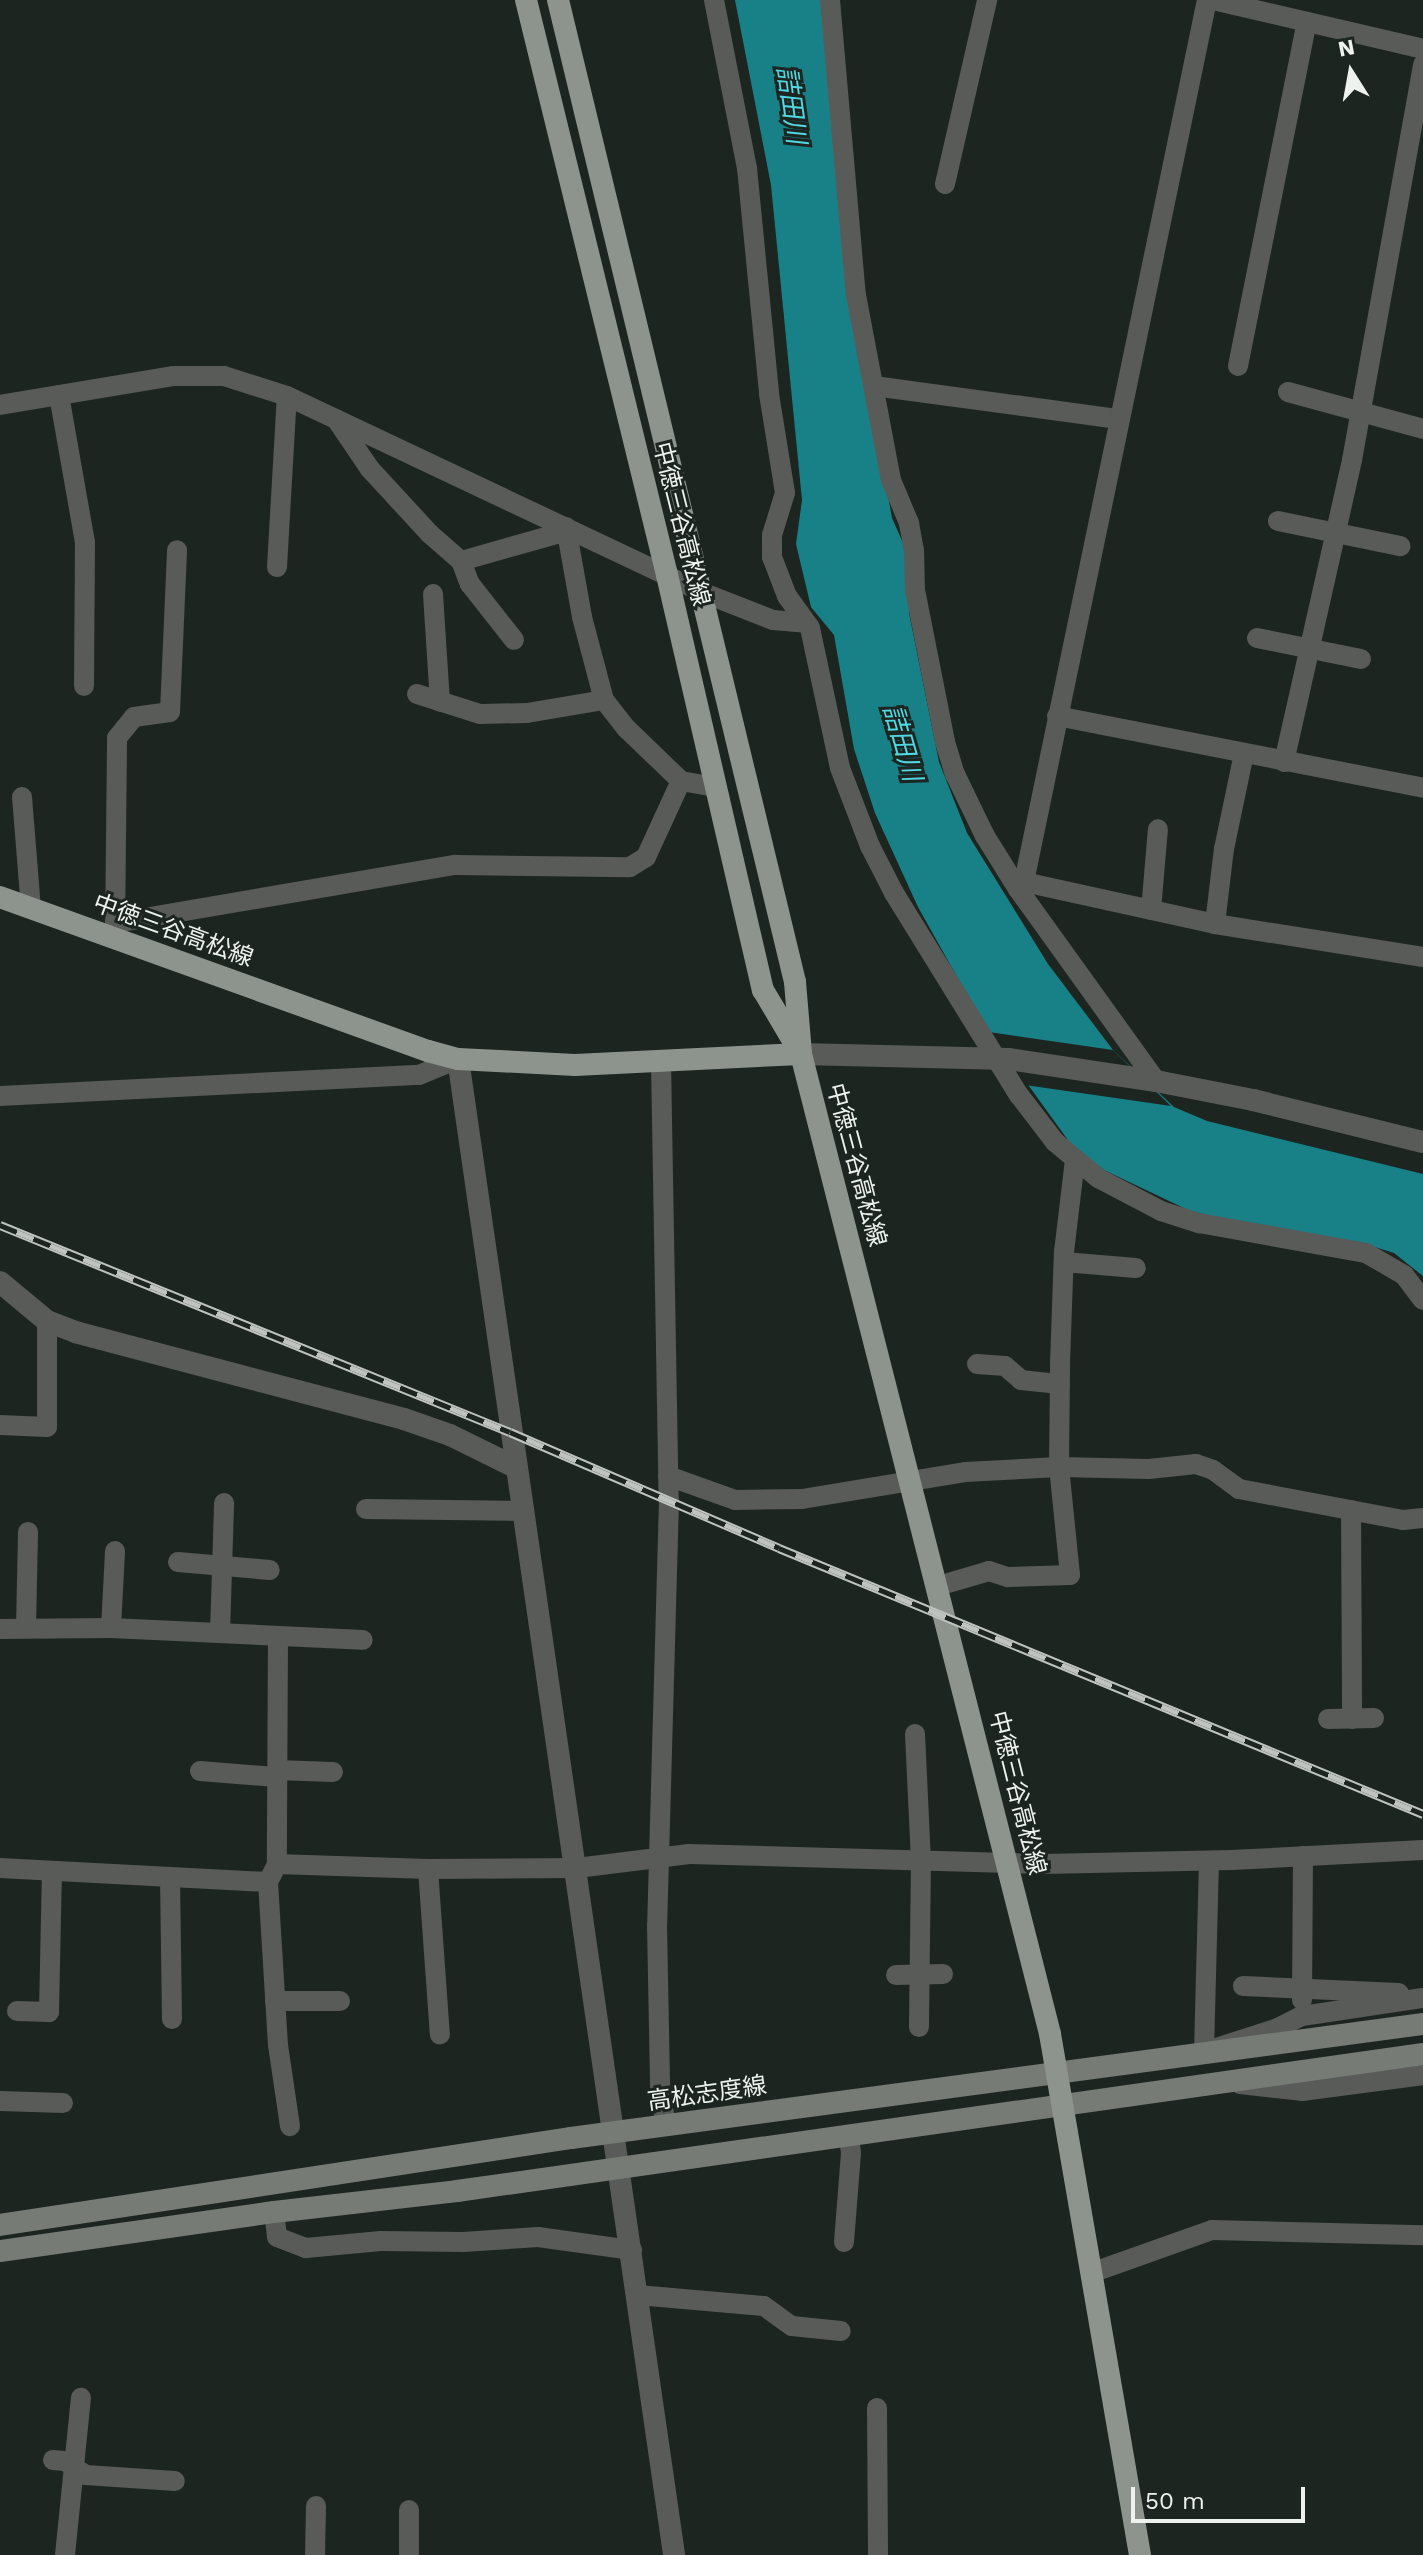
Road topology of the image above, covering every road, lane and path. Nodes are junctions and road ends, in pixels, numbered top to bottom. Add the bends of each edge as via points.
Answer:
1 (526, 0) edge
2 (558, 0) edge
3 (714, 0) edge
4 (830, 0) edge
5 (987, 0) edge
6 (1210, 0) edge
7 (1264, 6) edge
8 (1307, 22) junction
9 (1423, 49) edge
10 (1423, 64) edge
11 (945, 184) dead end
12 (1238, 366) dead end
13 (874, 386) junction
14 (1288, 392) dead end
15 (59, 395) junction
16 (287, 396) junction
17 (0, 405) edge
18 (1358, 413) junction
19 (336, 419) junction
20 (1117, 419) junction
21 (1423, 429) edge
22 (1278, 521) dead end
23 (566, 529) junction
24 (1335, 533) junction
25 (1400, 546) dead end
26 (177, 550) dead end
27 (461, 561) junction
28 (277, 567) dead end
29 (667, 575) junction
30 (704, 593) junction
31 (433, 594) dead end
32 (806, 623) junction
33 (1257, 638) dead end
34 (514, 640) dead end
35 (1309, 648) junction
36 (1361, 659) dead end
37 (84, 686) dead end
38 (417, 694) dead end
39 (604, 700) junction
40 (440, 702) junction
41 (1057, 716) junction
42 (1244, 753) junction
43 (1284, 762) junction
44 (681, 781) junction
45 (716, 787) junction
46 (1423, 788) edge
47 (22, 797) dead end
48 (1158, 829) dead end
49 (1021, 885) junction
50 (0, 897) edge
51 (31, 908) junction
52 (1151, 910) junction
53 (1215, 924) junction
54 (115, 930) junction
55 (1423, 957) edge
56 (801, 1054) junction
57 (1001, 1058) junction
58 (458, 1059) junction
59 (661, 1062) junction
60 (1162, 1082) junction
61 (0, 1096) edge
62 (1423, 1142) edge
63 (1075, 1160) junction
64 (1064, 1262) junction
65 (1136, 1268) dead end
66 (0, 1282) edge
67 (1423, 1300) edge
68 (47, 1321) junction
69 (977, 1364) dead end
70 (1060, 1384) junction
71 (0, 1425) edge
72 (515, 1467) junction
73 (1059, 1467) junction
74 (668, 1476) junction
75 (913, 1483) junction
76 (224, 1503) dead end
77 (366, 1509) dead end
78 (1351, 1510) junction
79 (524, 1511) junction
80 (1423, 1518) edge
81 (28, 1532) dead end
82 (115, 1551) dead end
83 (178, 1562) dead end
84 (223, 1566) junction
85 (270, 1570) dead end
86 (938, 1586) junction
87 (26, 1628) junction
88 (111, 1628) junction
89 (0, 1629) edge
90 (220, 1633) junction
91 (278, 1638) junction
92 (363, 1640) dead end
93 (1374, 1718) dead end
94 (1328, 1719) dead end
95 (1352, 1719) junction
96 (915, 1734) dead end
97 (200, 1771) dead end
98 (333, 1772) dead end
99 (277, 1773) junction
100 (1423, 1850) edge
101 (1303, 1856) junction
102 (658, 1857) junction
103 (921, 1860) junction
104 (1209, 1861) junction
105 (1007, 1863) junction
106 (0, 1868) edge
107 (577, 1868) junction
108 (428, 1869) junction
109 (52, 1871) junction
110 (273, 1873) junction
111 (170, 1877) junction
112 (943, 1974) dead end
113 (896, 1975) dead end
114 (920, 1975) junction
115 (1243, 1986) dead end
116 (1302, 1987) junction
117 (1423, 1996) edge
118 (275, 2001) junction
119 (340, 2001) dead end
120 (17, 2011) dead end
121 (1302, 2016) junction
122 (172, 2019) dead end
123 (1423, 2024) edge
124 (919, 2027) dead end
125 (440, 2035) dead end
126 (1204, 2052) junction
127 (1423, 2054) edge
128 (1057, 2071) junction
129 (1423, 2075) edge
130 (1235, 2084) junction
131 (0, 2101) edge
132 (63, 2103) dead end
133 (1064, 2107) junction
134 (290, 2126) dead end
135 (666, 2126) junction
136 (614, 2132) junction
137 (849, 2136) junction
138 (619, 2167) junction
139 (274, 2212) junction
140 (0, 2225) edge
141 (1423, 2235) edge
142 (844, 2242) dead end
143 (632, 2250) junction
144 (0, 2251) edge
145 (1091, 2273) junction
146 (638, 2295) junction
147 (841, 2331) dead end
148 (81, 2398) dead end
149 (877, 2408) dead end
150 (53, 2460) dead end
151 (74, 2467) junction
152 (175, 2481) dead end
153 (316, 2506) dead end
154 (409, 2510) dead end
155 (65, 2555) edge
156 (315, 2555) edge
157 (409, 2555) edge
158 (674, 2555) edge
159 (878, 2555) edge
160 (1140, 2555) edge

1 - 29 main road, 中徳三谷高松線
2 - 30 main road, 中徳三谷高松線
3 - 32 street via 747,168 769,394 785,493 772,535 772,557 787,596
4 - 13 street via 856,295
5 - 11 street
6 - 7 street
6 - 20 street
7 - 8 street
8 - 9 street
8 - 12 street
10 - 18 street
13 - 20 street
13 - 49 street via 891,480 909,523 915,590 945,742 985,836
14 - 18 street
15 - 16 street via 199,373
15 - 17 street
15 - 37 street via 85,542
16 - 19 street
16 - 28 street
18 - 21 street
18 - 24 street
19 - 23 street
19 - 27 street via 370,469
20 - 41 street
22 - 24 street
23 - 27 street
23 - 29 street
23 - 39 street
24 - 25 street
24 - 35 street
26 - 54 street via 170,712 134,717 117,738
27 - 34 street via 470,584
29 - 30 street
29 - 45 main road, 中徳三谷高松線
30 - 32 street via 773,620
30 - 56 main road, 中徳三谷高松線 via 795,982
31 - 40 street
32 - 57 street via 840,768 870,846
33 - 35 street
35 - 36 street
35 - 43 street
38 - 40 street
39 - 40 street via 527,713 480,714
39 - 44 street
41 - 42 street
41 - 49 street
42 - 43 street
42 - 53 street
43 - 46 street
44 - 45 street
44 - 54 street via 646,857 630,867 456,865
45 - 56 main road, 中徳三谷高松線 via 763,990
47 - 51 street
48 - 52 street
49 - 52 street
49 - 60 street via 1140,1059
50 - 51 main road, 中徳三谷高松線
51 - 54 main road, 中徳三谷高松線
52 - 53 street
53 - 55 street
54 - 58 main road, 中徳三谷高松線
56 - 57 street
56 - 59 main road, 中徳三谷高松線
56 - 75 main road, 中徳三谷高松線
57 - 60 street
57 - 63 street via 1055,1142
58 - 59 main road, 中徳三谷高松線 via 575,1065
58 - 61 street via 419,1075
58 - 72 street
59 - 74 street
60 - 62 street
63 - 64 street
63 - 67 street via 1098,1178 1186,1219 1366,1253 1404,1275
64 - 65 street
64 - 70 street
66 - 68 street
68 - 71 street via 47,1427
68 - 72 street via 404,1419
69 - 70 street via 1005,1366 1021,1380
70 - 73 street
72 - 79 street
73 - 75 street via 965,1472
73 - 78 street via 1196,1464 1239,1489
73 - 86 street via 1070,1575 1008,1577 989,1571
74 - 75 street via 735,1500 802,1499
74 - 102 street
75 - 86 main road, 中徳三谷高松線
76 - 84 street
77 - 79 street
78 - 80 street via 1403,1520
78 - 95 street
79 - 107 street
81 - 87 street
82 - 88 street
83 - 84 street
84 - 85 street
84 - 90 street
86 - 105 main road, 中徳三谷高松線
87 - 88 street
87 - 89 street
88 - 90 street
90 - 91 street
91 - 92 street
91 - 99 street
93 - 95 street
94 - 95 street
96 - 103 street
97 - 99 street
98 - 99 street
99 - 110 street
100 - 101 street
101 - 104 street
101 - 116 street
102 - 103 street
102 - 107 street
102 - 135 street via 660,2088
103 - 105 street
103 - 114 street
104 - 105 street
104 - 126 street
105 - 128 main road, 中徳三谷高松線
106 - 109 street
107 - 108 street
107 - 136 street
108 - 110 street
108 - 125 street
109 - 111 street
109 - 120 street via 49,2012
110 - 111 street
110 - 118 street
111 - 122 street
112 - 114 street
113 - 114 street
114 - 124 street
115 - 116 street
116 - 117 street
116 - 121 street
117 - 121 street
118 - 119 street
118 - 134 street
121 - 126 street
123 - 126 main road, 高松志度線
126 - 128 main road, 高松志度線
127 - 130 main road
128 - 133 main road, 中徳三谷高松線
128 - 135 main road, 高松志度線
129 - 130 street via 1302,2091
130 - 133 main road
131 - 132 street
133 - 137 main road
133 - 145 main road, 中徳三谷高松線
135 - 136 main road, 高松志度線
136 - 138 street
136 - 140 main road, 高松志度線
137 - 138 main road
137 - 142 street
138 - 139 main road
138 - 143 street
139 - 143 street via 277,2237 306,2248 538,2237
139 - 144 main road
141 - 145 street via 1212,2230
143 - 146 street
145 - 160 main road, 中徳三谷高松線
146 - 147 street via 764,2306 792,2326
146 - 158 street
148 - 151 street
149 - 159 street
150 - 151 street
151 - 152 street via 86,2475
151 - 155 street
153 - 156 street
154 - 157 street

